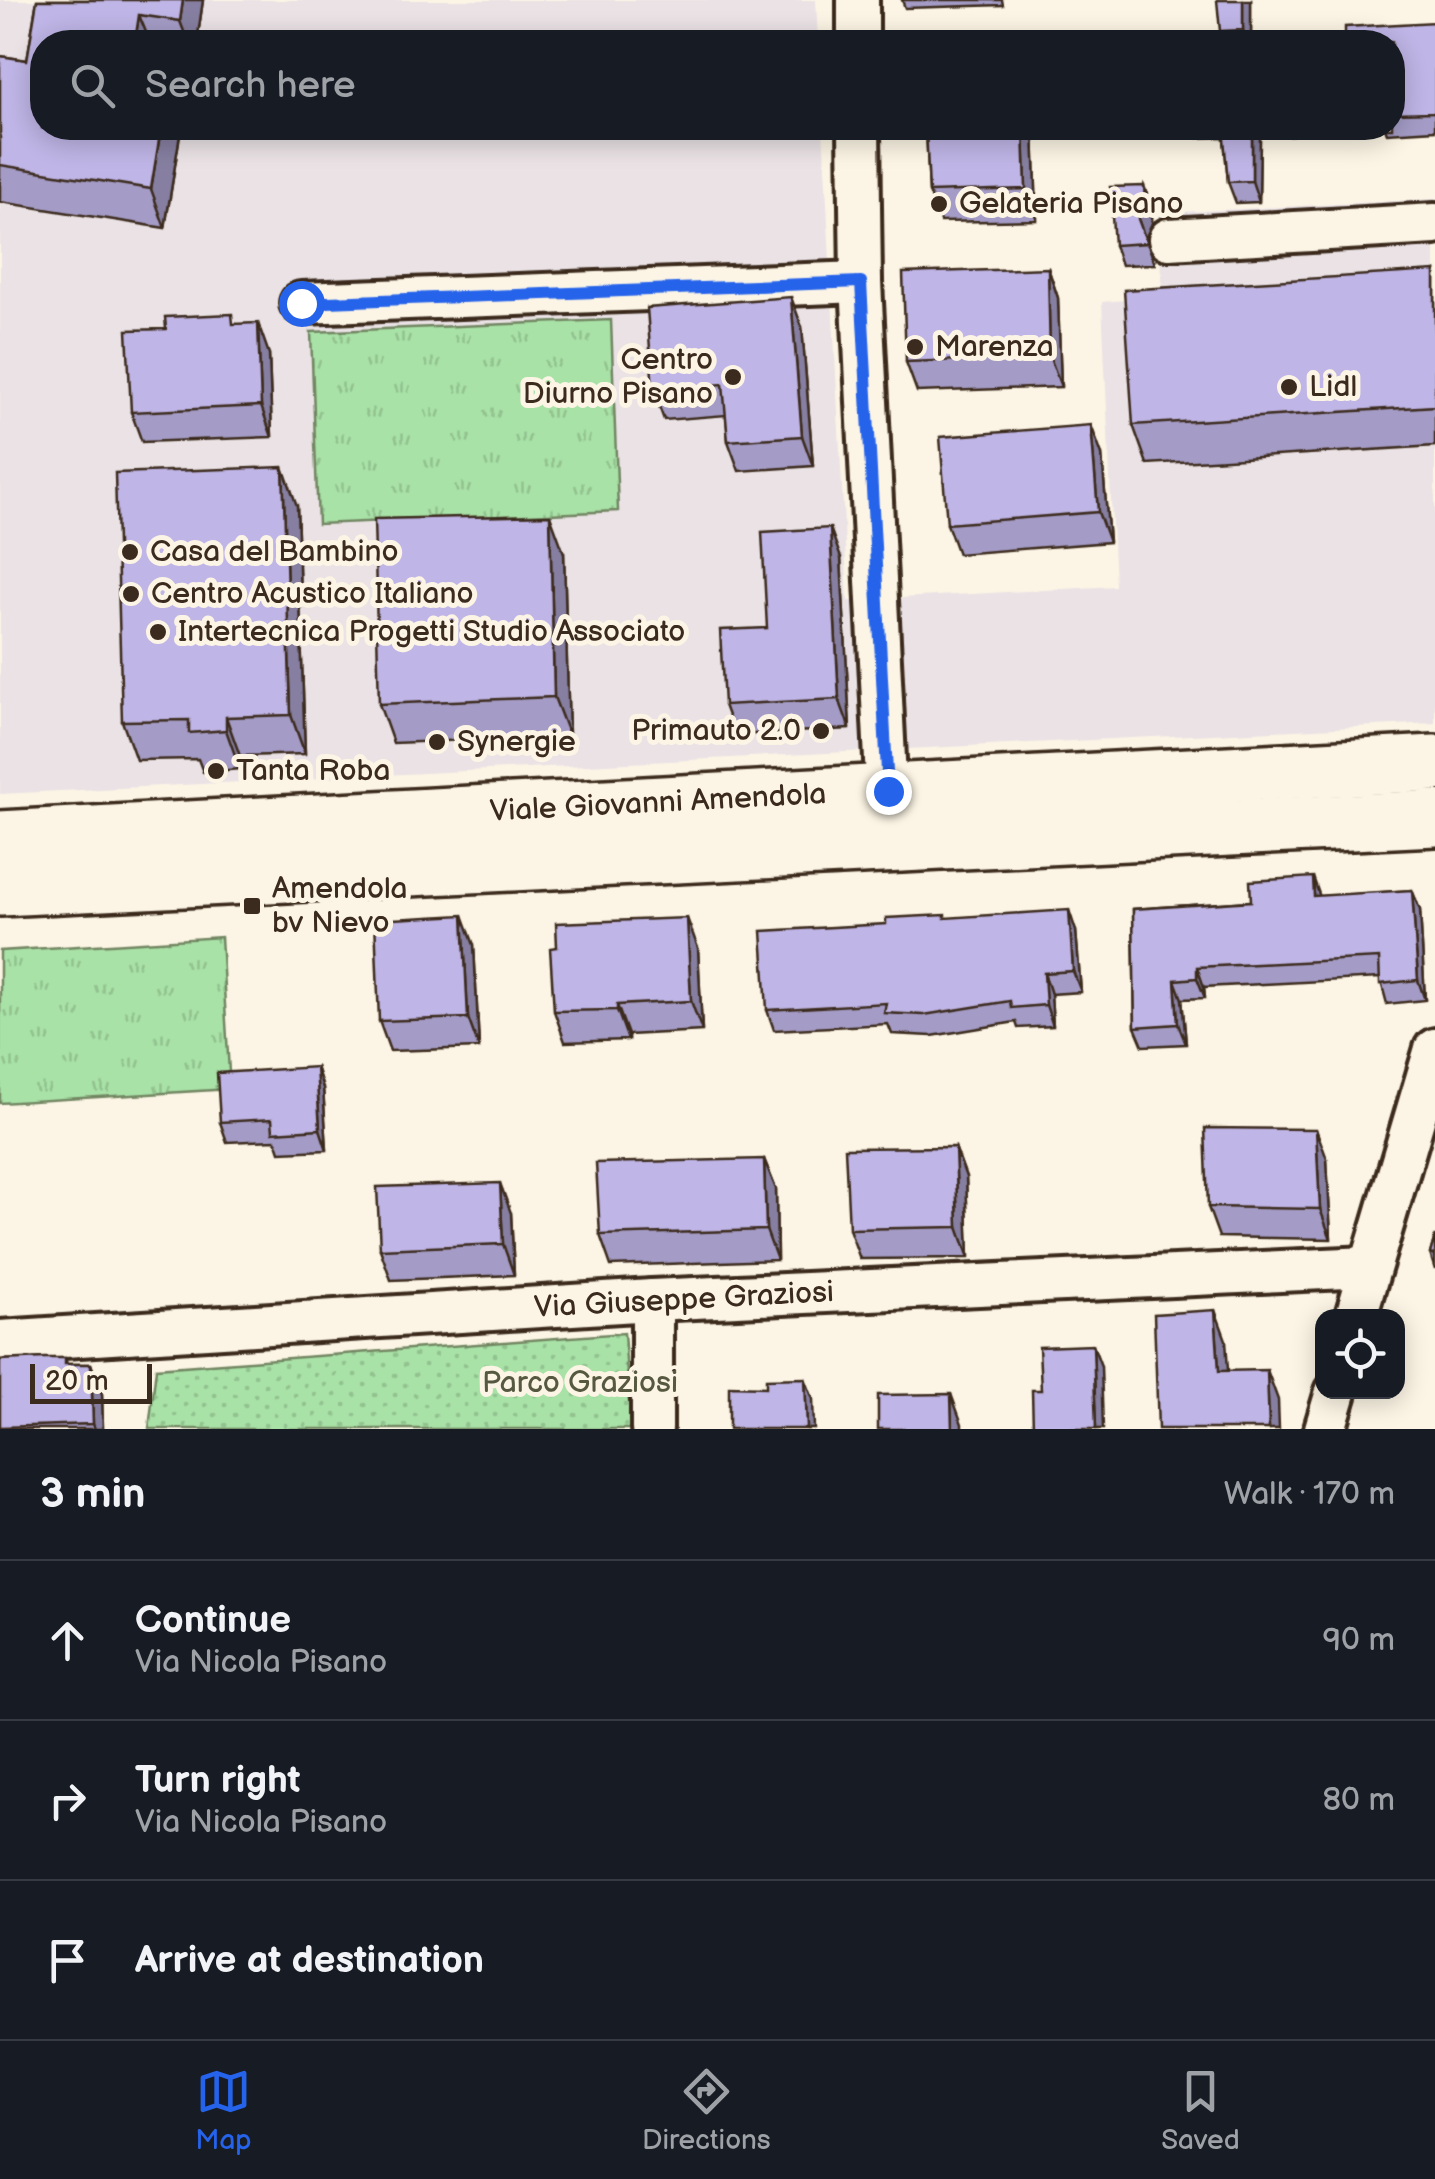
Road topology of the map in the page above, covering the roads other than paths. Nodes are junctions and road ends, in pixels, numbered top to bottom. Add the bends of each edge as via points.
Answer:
1 (858, 0) edge
2 (858, 30) edge
3 (859, 140) edge
4 (1435, 224) edge
5 (1169, 239) dead end
6 (861, 282) junction
7 (301, 303) dead end
8 (1435, 762) edge
9 (888, 817) junction
10 (1435, 818) edge
11 (0, 839) edge
12 (0, 888) edge
13 (1435, 1048) edge
14 (1369, 1267) junction
15 (652, 1300) junction
16 (1358, 1309) edge
17 (0, 1341) edge
18 (1334, 1399) edge
19 (652, 1429) edge
20 (1326, 1429) edge

1 - 2 street
3 - 6 street
4 - 5 street
6 - 7 street
6 - 9 street
8 - 9 main road, Viale Giovanni Amendola
9 - 10 main road, Viale Giovanni Amendola
9 - 11 main road, Viale Giovanni Amendola
9 - 12 main road, Viale Giovanni Amendola
13 - 14 street
14 - 15 street, Via Giuseppe Graziosi
14 - 16 street
15 - 17 street, Via Giuseppe Graziosi
15 - 19 street
18 - 20 street

